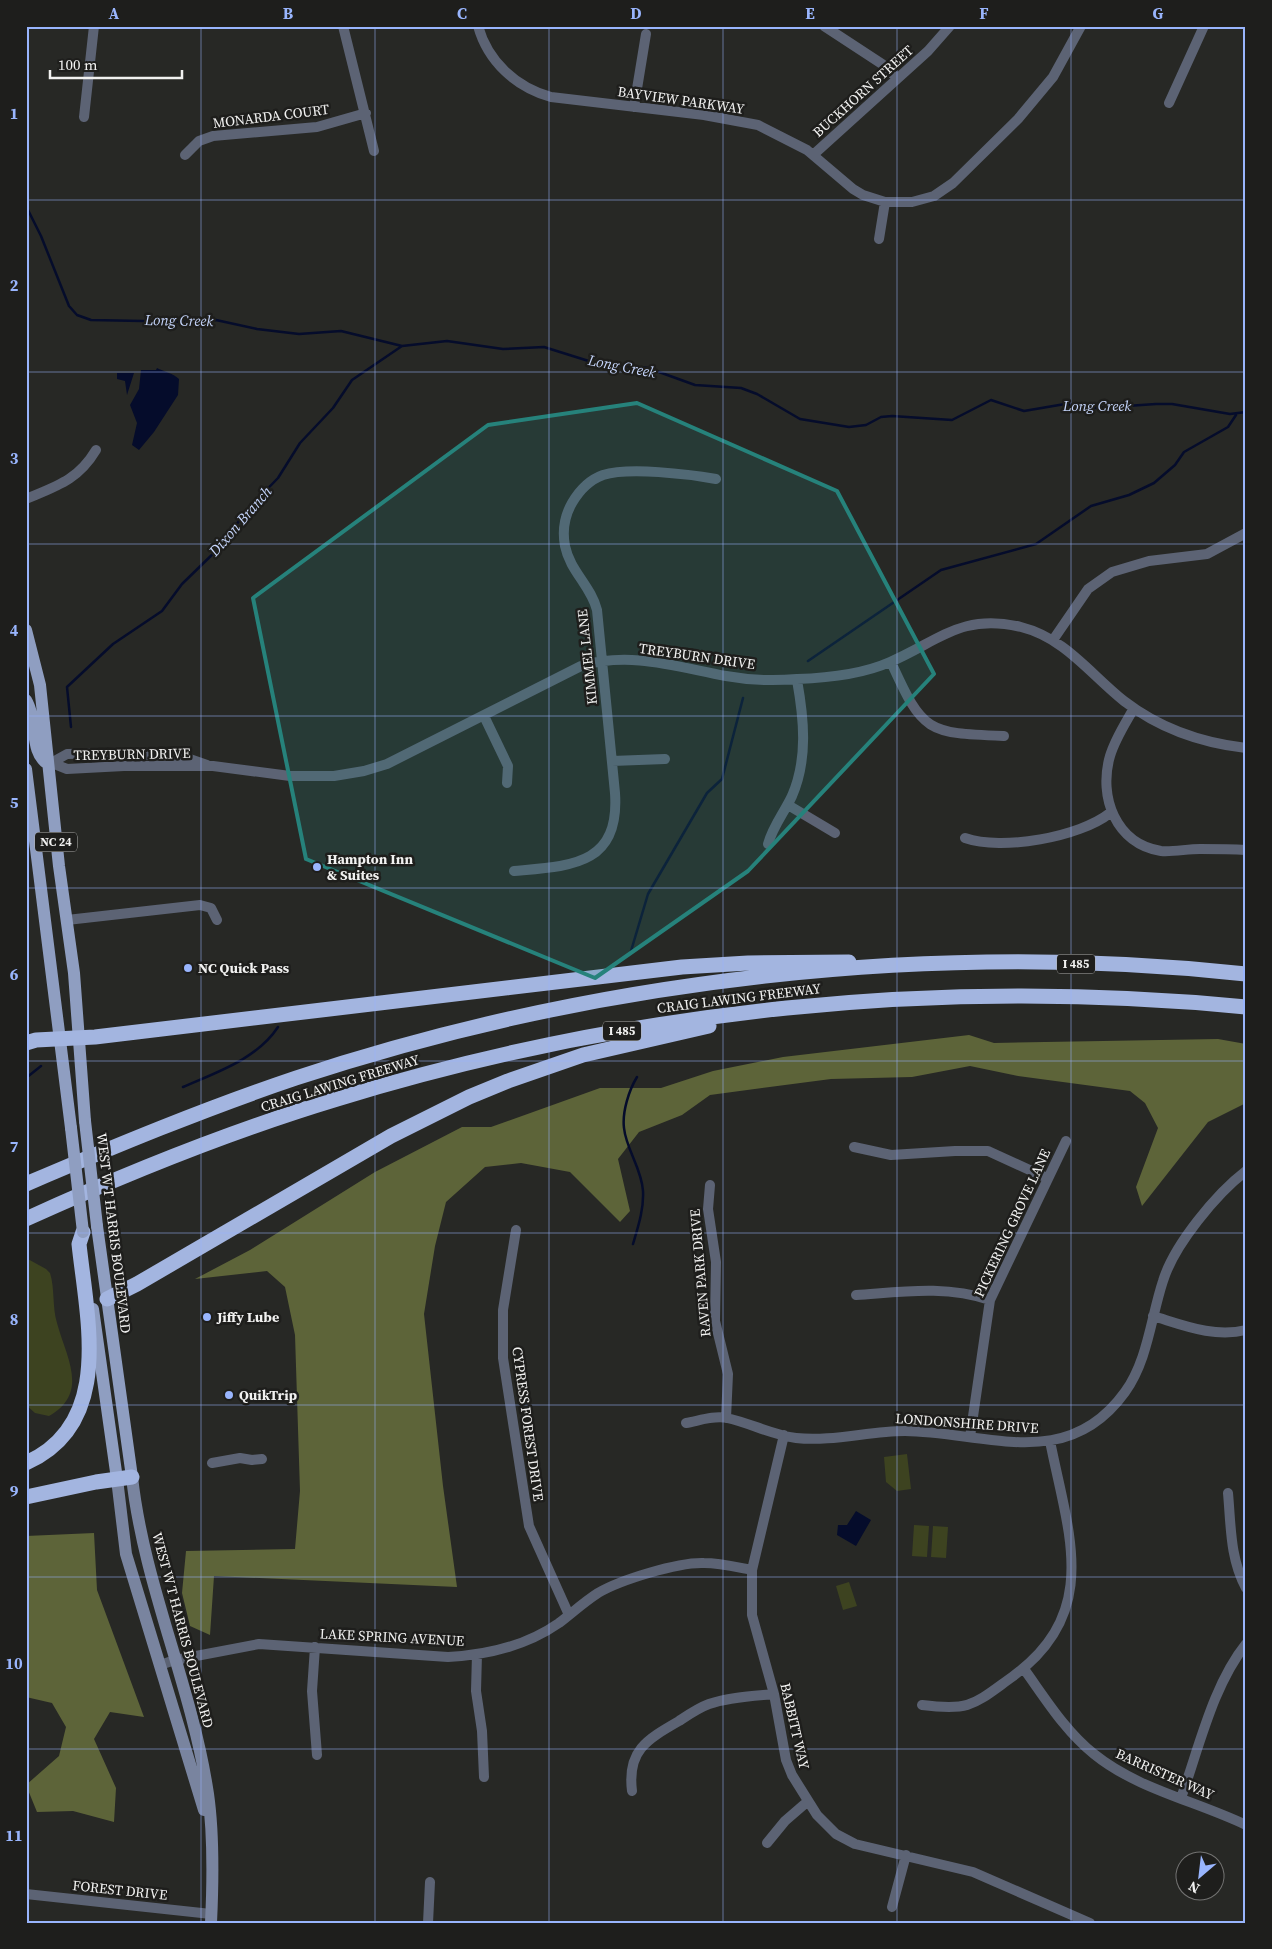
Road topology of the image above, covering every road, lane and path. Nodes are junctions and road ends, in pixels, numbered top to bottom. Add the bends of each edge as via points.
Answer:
1 (94, 26) edge
2 (343, 26) edge
3 (478, 26) edge
4 (824, 26) edge
5 (950, 26) edge
6 (1081, 26) edge
7 (1204, 26) edge
8 (646, 34) dead end
9 (897, 78) junction
10 (1169, 103) dead end
11 (634, 107) junction
12 (366, 113) junction
13 (84, 117) dead end
14 (374, 151) dead end
15 (186, 155) dead end
16 (813, 155) junction
17 (885, 202) junction
18 (880, 239) dead end
19 (96, 450) dead end
20 (716, 480) dead end
21 (26, 500) edge
22 (1246, 533) edge
23 (26, 630) edge
24 (1053, 640) junction
25 (601, 661) junction
26 (891, 662) junction
27 (797, 680) junction
28 (26, 700) edge
29 (1134, 708) junction
30 (484, 716) junction
31 (1004, 736) dead end
32 (1246, 748) edge
33 (665, 758) dead end
34 (612, 761) junction
35 (50, 763) junction
36 (213, 766) junction
37 (26, 769) edge
38 (507, 783) dead end
39 (788, 804) junction
40 (1110, 813) junction
41 (835, 833) dead end
42 (965, 838) dead end
43 (768, 844) dead end
44 (1246, 850) edge
45 (514, 871) dead end
46 (67, 920) junction
47 (217, 920) dead end
48 (905, 966) junction
49 (1246, 974) edge
50 (797, 1006) junction
51 (1246, 1006) edge
52 (80, 1037) junction
53 (61, 1039) junction
54 (26, 1043) edge
55 (1066, 1141) dead end
56 (854, 1147) dead end
57 (1246, 1171) edge
58 (1047, 1178) junction
59 (26, 1184) edge
60 (710, 1186) dead end
61 (26, 1219) edge
62 (90, 1229) junction
63 (516, 1230) dead end
64 (856, 1294) dead end
65 (108, 1299) junction
66 (990, 1300) junction
67 (1153, 1316) junction
68 (1246, 1330) edge
69 (726, 1418) junction
70 (686, 1423) dead end
71 (784, 1435) junction
72 (970, 1437) junction
73 (1050, 1442) junction
74 (257, 1460) dead end
75 (26, 1463) edge
76 (212, 1463) dead end
77 (132, 1477) junction
78 (116, 1479) junction
79 (1228, 1493) dead end
80 (26, 1497) edge
81 (752, 1570) junction
82 (1246, 1588) edge
83 (569, 1615) junction
84 (1246, 1644) edge
85 (315, 1647) junction
86 (477, 1654) junction
87 (175, 1660) junction
88 (160, 1665) junction
89 (1024, 1669) junction
90 (774, 1694) junction
91 (922, 1705) dead end
92 (316, 1755) dead end
93 (484, 1776) dead end
94 (632, 1792) dead end
95 (1181, 1798) junction
96 (807, 1802) junction
97 (1246, 1825) edge
98 (211, 1834) junction
99 (767, 1843) dead end
100 (906, 1855) junction
101 (430, 1882) dead end
102 (26, 1894) edge
103 (892, 1907) dead end
104 (211, 1918) edge
105 (428, 1923) edge
106 (1090, 1923) edge

1 - 13 street
2 - 12 street
3 - 11 street, BAYVIEW PARKWAY via 490,54 510,77 527,88 551,97
4 - 9 street via 882,64
5 - 9 street, BUCKHORN STREET
6 - 17 street, BAYVIEW PARKWAY via 1062,64 1029,108 953,183 924,200 899,204
7 - 10 street
8 - 11 street
9 - 16 street, BUCKHORN STREET
11 - 16 street, BAYVIEW PARKWAY via 714,116 758,125 789,139
12 - 14 street
12 - 15 street, MONARDA COURT via 317,127 213,136 199,141
16 - 17 street, BAYVIEW PARKWAY via 853,189
17 - 18 street
19 - 21 street via 76,475
20 - 25 street, KIMMEL LANE via 614,473 589,482 574,500 564,522 565,547 594,601
22 - 24 street via 1207,554 1149,561 1112,572 1088,589
23 - 35 main road, WEST W T HARRIS BOULEVARD / NC 24 via 40,685
24 - 26 street, TREYBURN DRIVE via 1020,627 975,624 939,635
24 - 29 street, TREYBURN DRIVE
25 - 27 street, TREYBURN DRIVE via 654,661 727,676
25 - 30 street, TREYBURN DRIVE via 580,666
25 - 34 street, KIMMEL LANE
26 - 27 street, TREYBURN DRIVE via 853,672
26 - 31 street via 912,706 933,727 951,733
27 - 39 street via 803,751 800,772
28 - 35 main road via 32,710 36,749 40,757
29 - 32 street, TREYBURN DRIVE via 1193,737
29 - 40 street via 1110,758 1107,784
30 - 36 street, TREYBURN DRIVE via 387,764 364,771 334,776 290,776
30 - 38 street via 508,766
33 - 34 street
34 - 45 street, KIMMEL LANE via 616,805 614,823 600,848 588,858 570,865
35 - 36 street, TREYBURN DRIVE via 67,769
35 - 36 street, TREYBURN DRIVE via 67,754 153,754 184,757
35 - 46 main road, WEST W T HARRIS BOULEVARD / NC 24
37 - 53 main road, WEST W T HARRIS BOULEVARD / NC 24
39 - 41 street
39 - 43 street via 775,824
40 - 42 street via 1087,825 1038,839 988,843
40 - 44 street via 1126,835 1149,848 1163,851
46 - 47 street via 200,905 211,908
46 - 52 main road, WEST W T HARRIS BOULEVARD / NC 24
48 - 49 highway, CRAIG LAWING FREEWAY / I 485 via 1060,963
48 - 52 highway via 832,960 682,968
48 - 59 highway, CRAIG LAWING FREEWAY / I 485 via 716,983 570,1007 481,1026 240,1097
50 - 51 highway, CRAIG LAWING FREEWAY / I 485 via 989,996 1147,999
50 - 61 highway, CRAIG LAWING FREEWAY / I 485 via 685,1019 567,1040 421,1075 259,1124 90,1190
50 - 65 highway via 583,1055 469,1097 391,1136
52 - 53 highway
52 - 62 main road, WEST W T HARRIS BOULEVARD / NC 24, bridge via 91,1175
53 - 54 highway
53 - 62 main road, WEST W T HARRIS BOULEVARD / NC 24, bridge via 77,1181
55 - 58 street, PICKERING GROVE LANE
56 - 58 street via 891,1155 988,1151
57 - 67 street, LONDONSHIRE DRIVE via 1224,1189 1176,1251
58 - 66 street, PICKERING GROVE LANE
60 - 69 street, RAVEN PARK DRIVE via 708,1209 716,1262 715,1321 728,1374
62 - 65 main road, WEST W T HARRIS BOULEVARD
62 - 75 highway via 79,1244 90,1345 84,1400 60,1440
62 - 78 main road, WEST W T HARRIS BOULEVARD
63 - 83 street, CYPRESS FOREST DRIVE via 503,1310 503,1358 529,1526
64 - 66 street via 940,1289 970,1293
65 - 77 main road, WEST W T HARRIS BOULEVARD
66 - 72 street, PICKERING GROVE LANE
67 - 68 street via 1208,1332
67 - 73 street, LONDONSHIRE DRIVE via 1138,1370 1115,1405 1078,1433
69 - 70 street, LONDONSHIRE DRIVE
69 - 71 street, LONDONSHIRE DRIVE
71 - 72 street, LONDONSHIRE DRIVE via 808,1439 904,1431
71 - 81 street, BABBITT WAY
72 - 73 street, LONDONSHIRE DRIVE via 1026,1444
73 - 89 street via 1071,1548 1072,1577 1068,1602 1059,1625 1046,1646
74 - 76 street via 240,1458
77 - 78 highway
77 - 87 main road, WEST W T HARRIS BOULEVARD via 146,1561
78 - 80 highway
78 - 88 main road, WEST W T HARRIS BOULEVARD via 126,1554
79 - 82 street via 1233,1555
81 - 83 street, LAKE SPRING AVENUE via 704,1563 674,1567 610,1587
81 - 90 street, BABBITT WAY via 752,1616
83 - 86 street, LAKE SPRING AVENUE via 519,1644
84 - 95 street via 1230,1665 1221,1685
85 - 86 street, LAKE SPRING AVENUE via 428,1656
85 - 87 street, LAKE SPRING AVENUE via 259,1644
85 - 92 street via 312,1691
86 - 93 street via 476,1691
87 - 88 street, LAKE SPRING AVENUE
87 - 98 main road, WEST W T HARRIS BOULEVARD via 208,1794
88 - 98 main road, WEST W T HARRIS BOULEVARD
89 - 91 street via 972,1705 956,1708
89 - 95 street, BARRISTER WAY via 1072,1734 1094,1755 1126,1775
90 - 94 street via 708,1704 648,1740 633,1763
90 - 96 street, BABBITT WAY via 786,1760
95 - 97 street, BARRISTER WAY
96 - 99 street
96 - 100 street, BABBITT WAY via 843,1839
98 - 104 main road, WEST W T HARRIS BOULEVARD
100 - 103 street
100 - 106 street, BABBITT WAY via 973,1872
101 - 105 street
102 - 104 street, FOREST DRIVE

